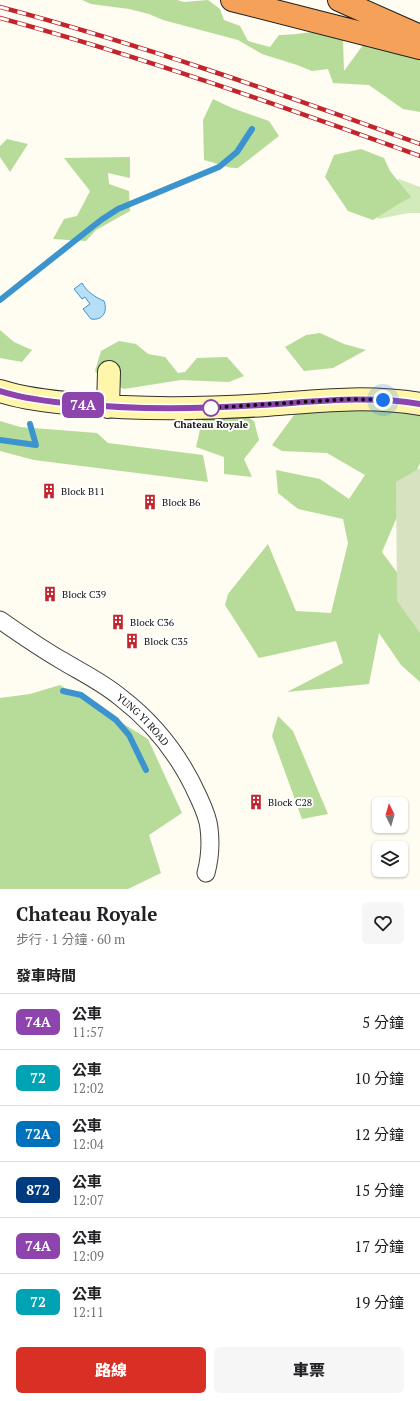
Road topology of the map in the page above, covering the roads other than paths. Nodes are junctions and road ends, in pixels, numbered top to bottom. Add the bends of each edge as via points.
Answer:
1 (232, 0) edge
2 (339, 0) edge
3 (420, 36) edge
4 (420, 48) edge
5 (109, 372) dead end
6 (0, 391) edge
7 (420, 404) edge
8 (108, 407) junction
9 (0, 620) edge
10 (206, 873) dead end

1 - 4 highway
2 - 3 highway
5 - 8 main road
6 - 8 main road via 48,402
7 - 8 main road via 399,400 351,399 216,408
9 - 10 street, YUNG YI ROAD via 121,697 162,737 193,785 205,811 211,842

